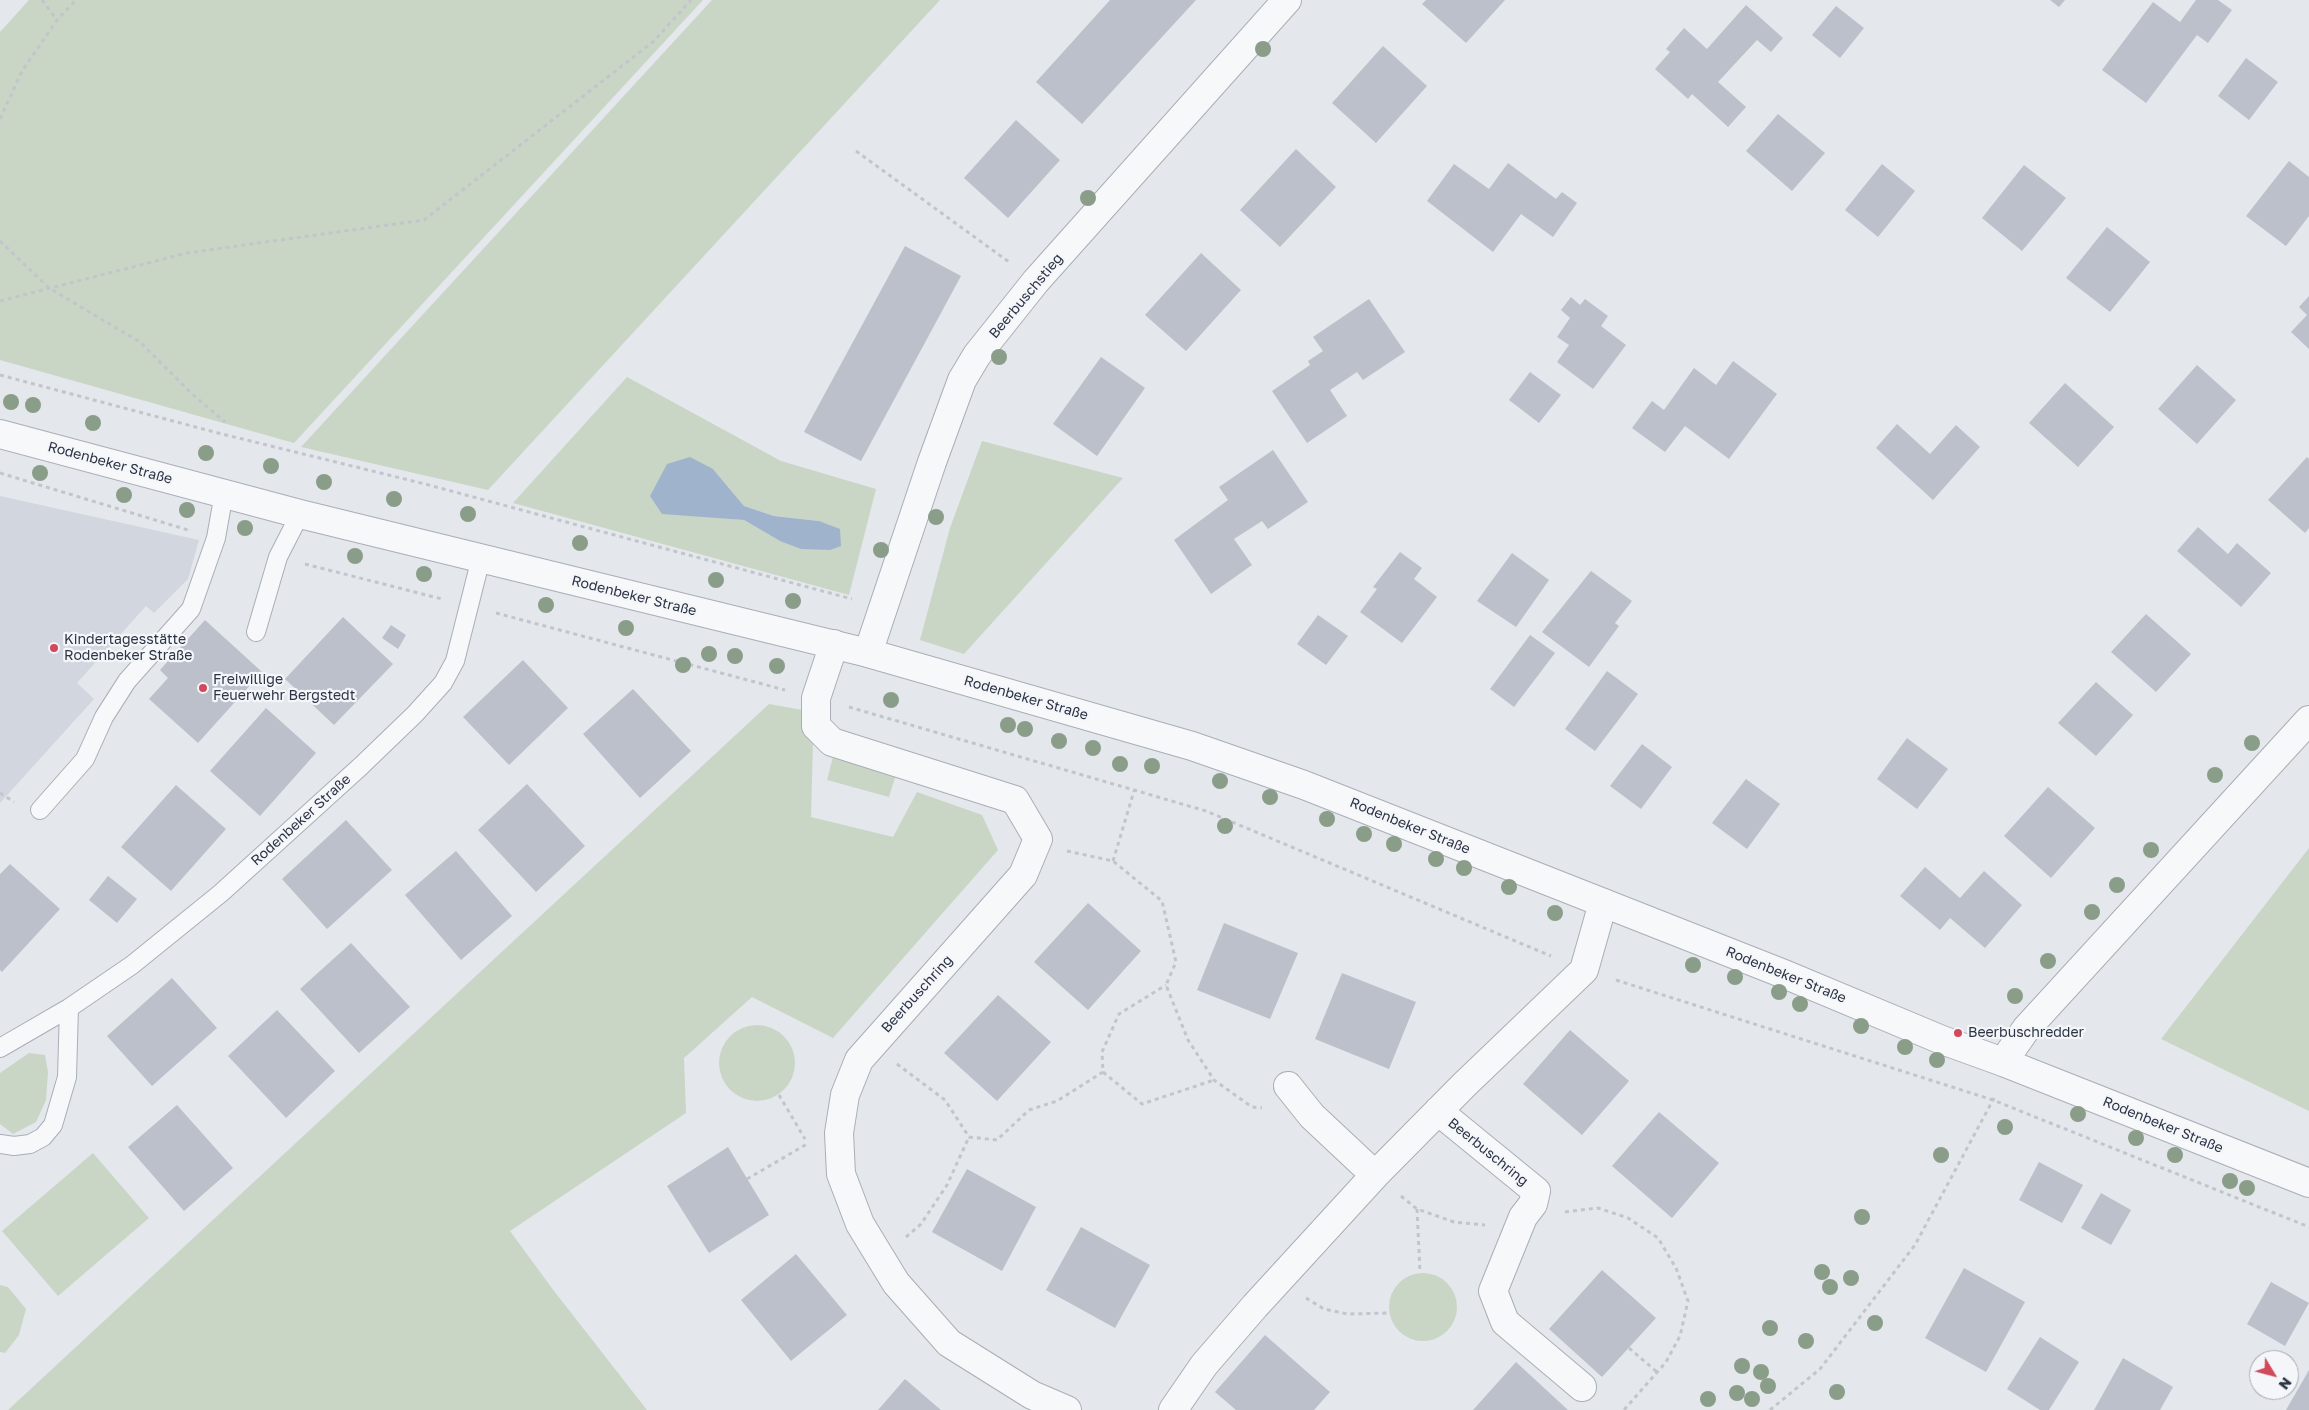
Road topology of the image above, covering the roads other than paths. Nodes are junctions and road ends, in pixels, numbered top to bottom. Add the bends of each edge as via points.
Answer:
1 (1287, 0) edge
2 (0, 434) edge
3 (224, 493) junction
4 (300, 514) junction
5 (481, 558) junction
6 (256, 632) dead end
7 (834, 644) junction
8 (868, 653) junction
9 (2309, 720) edge
10 (40, 810) dead end
11 (1603, 903) junction
12 (69, 1008) junction
13 (0, 1048) edge
14 (2003, 1062) junction
15 (1288, 1086) dead end
16 (1438, 1111) junction
17 (0, 1144) edge
18 (1375, 1175) junction
19 (2309, 1183) edge
20 (1582, 1387) dead end
21 (1067, 1410) edge
22 (1173, 1410) edge

1 - 8 street, Beerbuschstieg via 1036,281 977,355 962,380 932,462
2 - 3 street, Rodenbeker Straße
3 - 4 street, Rodenbeker Straße
3 - 10 lane via 216,538 192,609 127,681 104,717 85,759
4 - 5 street, Rodenbeker Straße
4 - 6 lane via 278,557
5 - 7 street, Rodenbeker Straße
5 - 12 lane, Rodenbeker Straße via 455,661 443,683 415,714 221,893 132,965
7 - 8 street, Rodenbeker Straße
7 - 21 street, Beerbuschring via 816,698 816,726 832,742 1015,800 1038,839 1023,875 859,1060 845,1095 839,1133 841,1174 860,1224 896,1284 949,1343 1032,1395
8 - 11 street, Rodenbeker Straße via 1211,753 1304,785
9 - 14 street via 2026,1029
11 - 14 street, Rodenbeker Straße
11 - 16 street, Beerbuschring via 1584,970
12 - 13 lane, Rodenbeker Straße
12 - 17 lane via 67,1077 53,1125 43,1137 30,1144
14 - 19 street, Rodenbeker Straße
15 - 18 street via 1312,1116
16 - 18 street, Beerbuschring
16 - 20 street, Beerbuschring via 1536,1191 1493,1291 1505,1322
18 - 22 street, Beerbuschring via 1204,1365

